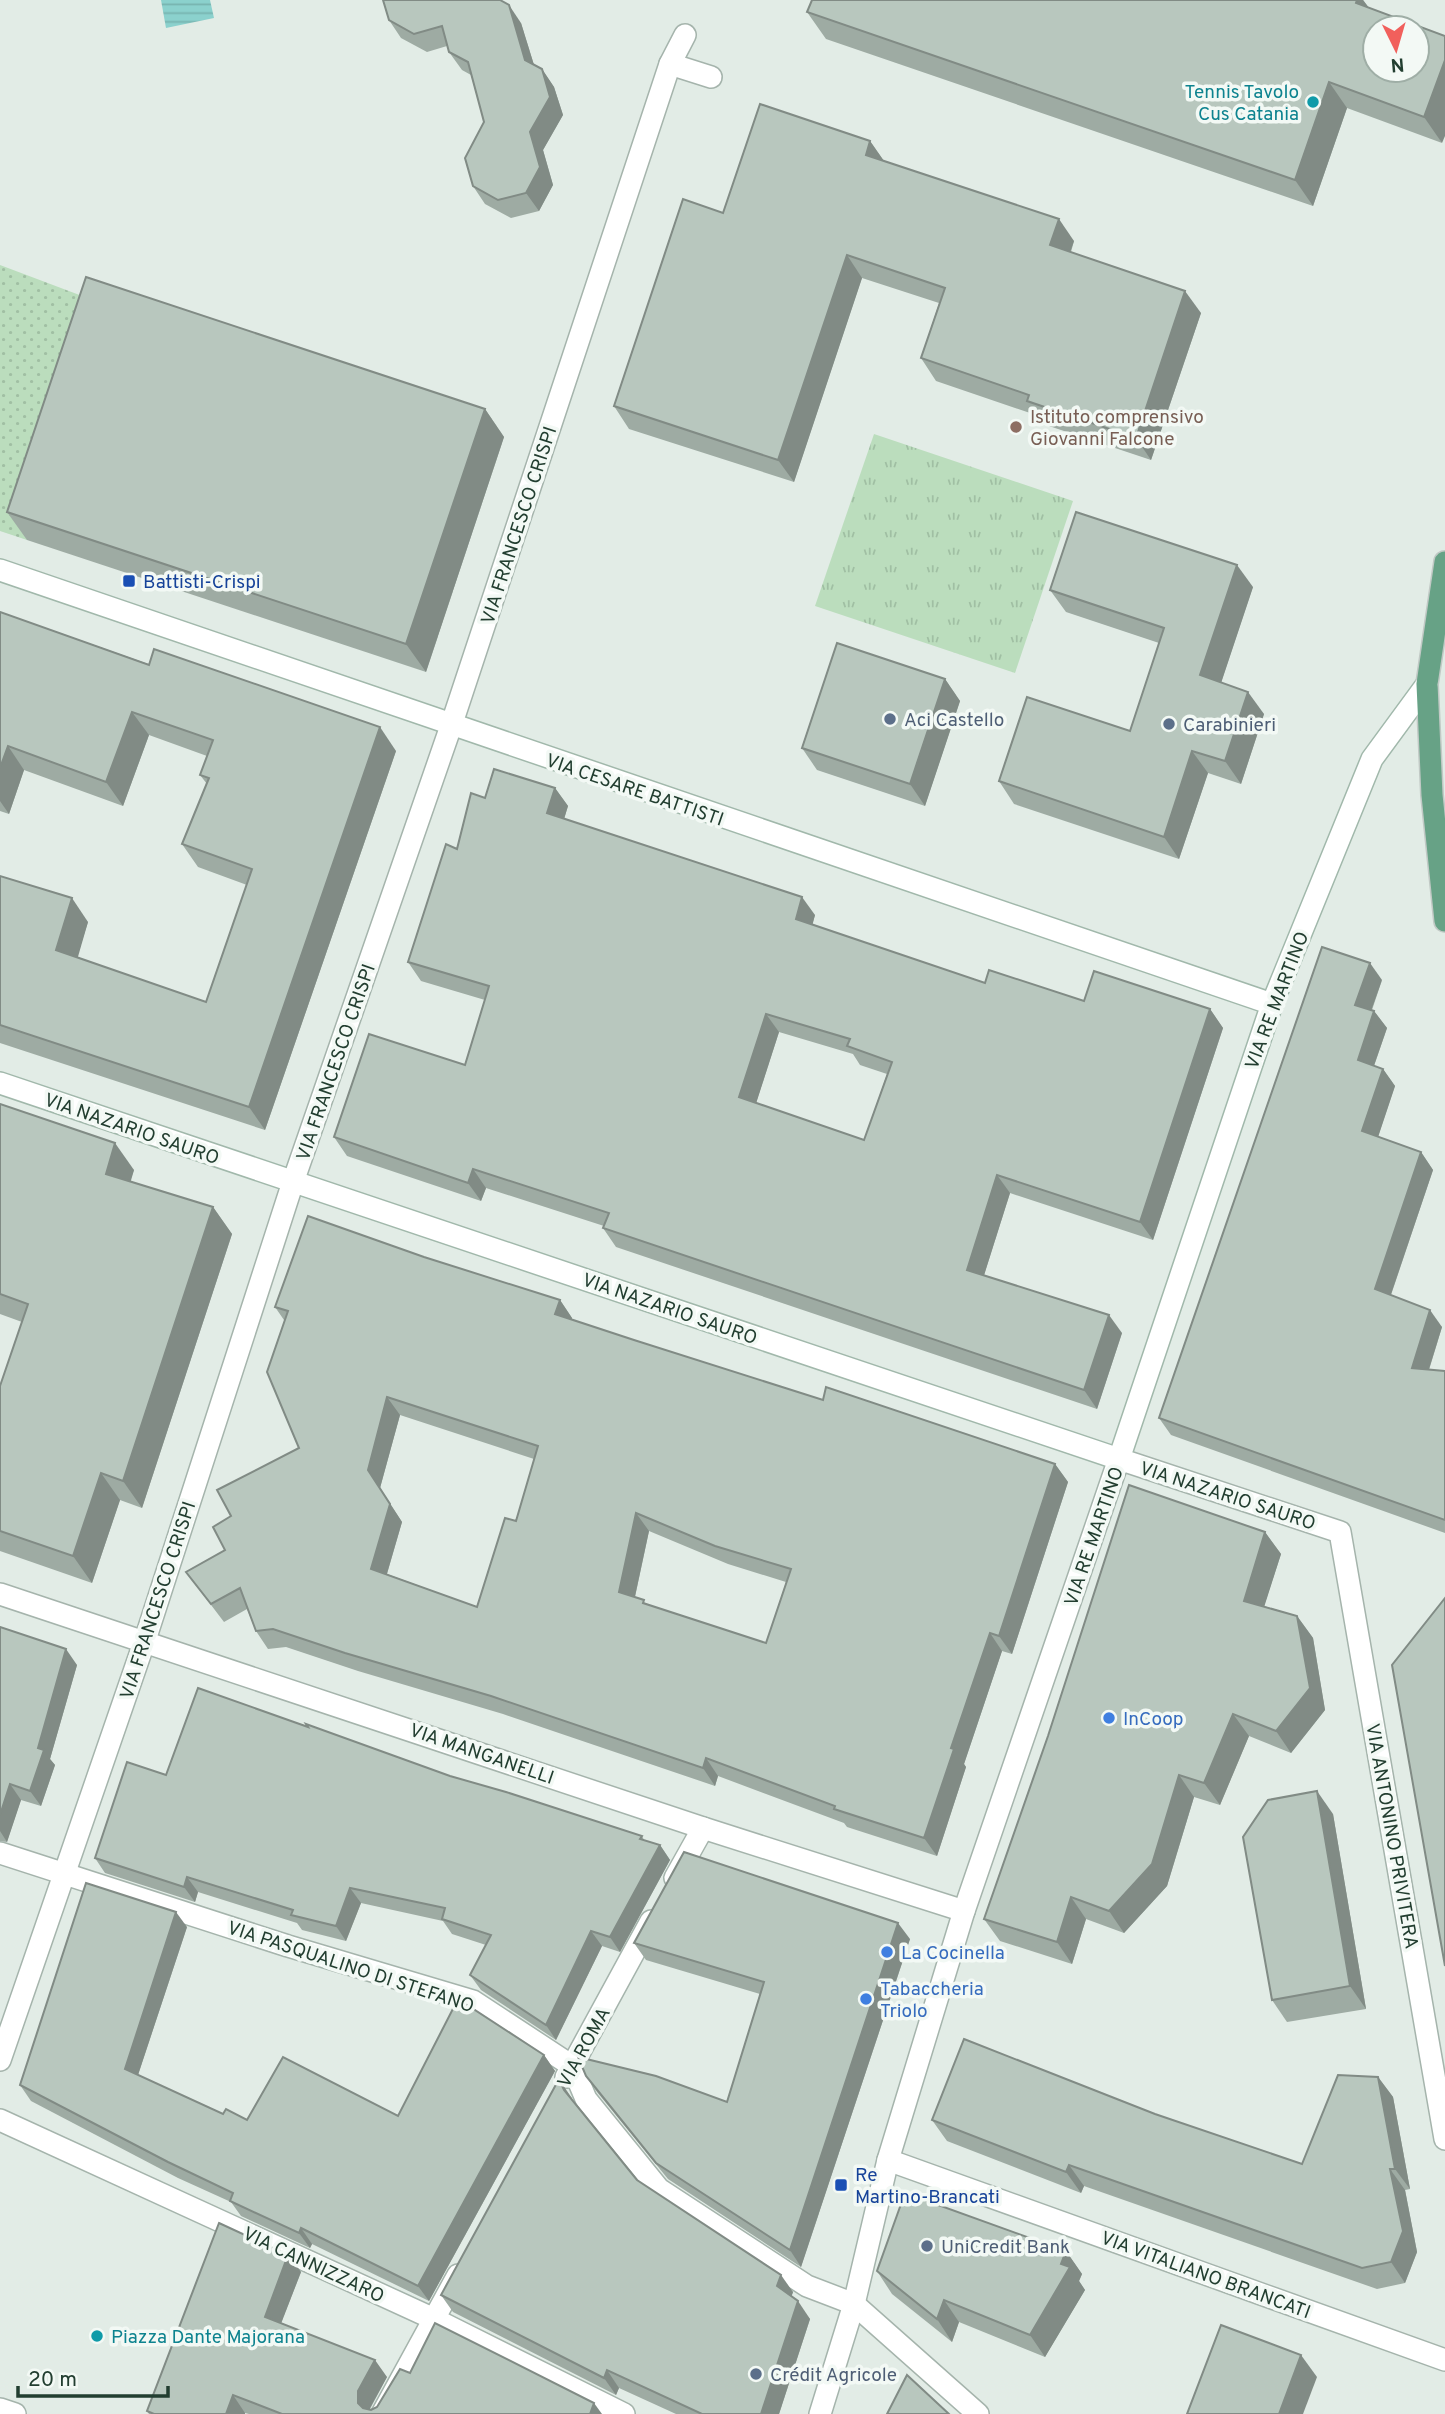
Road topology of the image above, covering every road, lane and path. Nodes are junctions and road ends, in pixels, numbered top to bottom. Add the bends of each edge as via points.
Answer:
1 (685, 35) dead end
2 (670, 64) junction
3 (711, 77) dead end
4 (1445, 562) edge
5 (0, 570) edge
6 (1427, 684) junction
7 (451, 726) junction
8 (1445, 921) edge
9 (1272, 1004) junction
10 (0, 1083) edge
11 (293, 1182) junction
12 (1119, 1459) junction
13 (1340, 1532) joint
14 (0, 1594) edge
15 (145, 1640) junction
16 (703, 1828) junction
17 (0, 1853) edge
18 (63, 1874) junction
19 (964, 1911) junction
20 (0, 2060) edge
21 (572, 2066) junction
22 (559, 2091) edge
23 (0, 2120) edge
24 (1445, 2139) edge
25 (888, 2160) junction
26 (467, 2259) edge
27 (854, 2304) junction
28 (434, 2319) junction
29 (1445, 2360) edge
30 (0, 2409) edge
31 (15, 2414) edge
32 (382, 2414) edge
33 (624, 2414) edge
34 (820, 2414) edge
35 (978, 2414) edge

1 - 2 street, VIA FRANCESCO CRISPI
2 - 3 street
2 - 7 street, VIA FRANCESCO CRISPI
4 - 6 main road
5 - 7 street, VIA CESARE BATTISTI
6 - 8 main road
6 - 9 street, VIA RE MARTINO via 1373,759
7 - 9 street, VIA CESARE BATTISTI
7 - 11 street, VIA FRANCESCO CRISPI
9 - 12 street, VIA RE MARTINO
10 - 11 street, VIA NAZARIO SAURO
11 - 12 street, VIA NAZARIO SAURO
11 - 15 street, VIA FRANCESCO CRISPI
12 - 13 street, VIA NAZARIO SAURO
12 - 19 street, VIA RE MARTINO
13 - 24 street, VIA ANTONINO PRIVITERA
14 - 15 street, VIA MANGANELLI
15 - 16 street, VIA MANGANELLI
15 - 18 street, VIA FRANCESCO CRISPI
16 - 19 street, VIA MANGANELLI
16 - 21 street, VIA ROMA
17 - 18 street, VIA PASQUALINO DI STEFANO
18 - 20 street, VIA FRANCESCO CRISPI
18 - 21 street, VIA PASQUALINO DI STEFANO via 473,2001
19 - 25 street, VIA RE MARTINO
21 - 22 street, VIA ROMA
21 - 27 street via 586,2099 659,2189 807,2286
23 - 28 street, VIA CANNIZZARO
25 - 27 street, VIA RE MARTINO
25 - 29 street, VIA VITALIANO BRANCATI
26 - 28 street
27 - 34 street, VIA RE MARTINO
27 - 35 street
28 - 32 street
28 - 33 street, VIA CANNIZZARO
30 - 31 street

